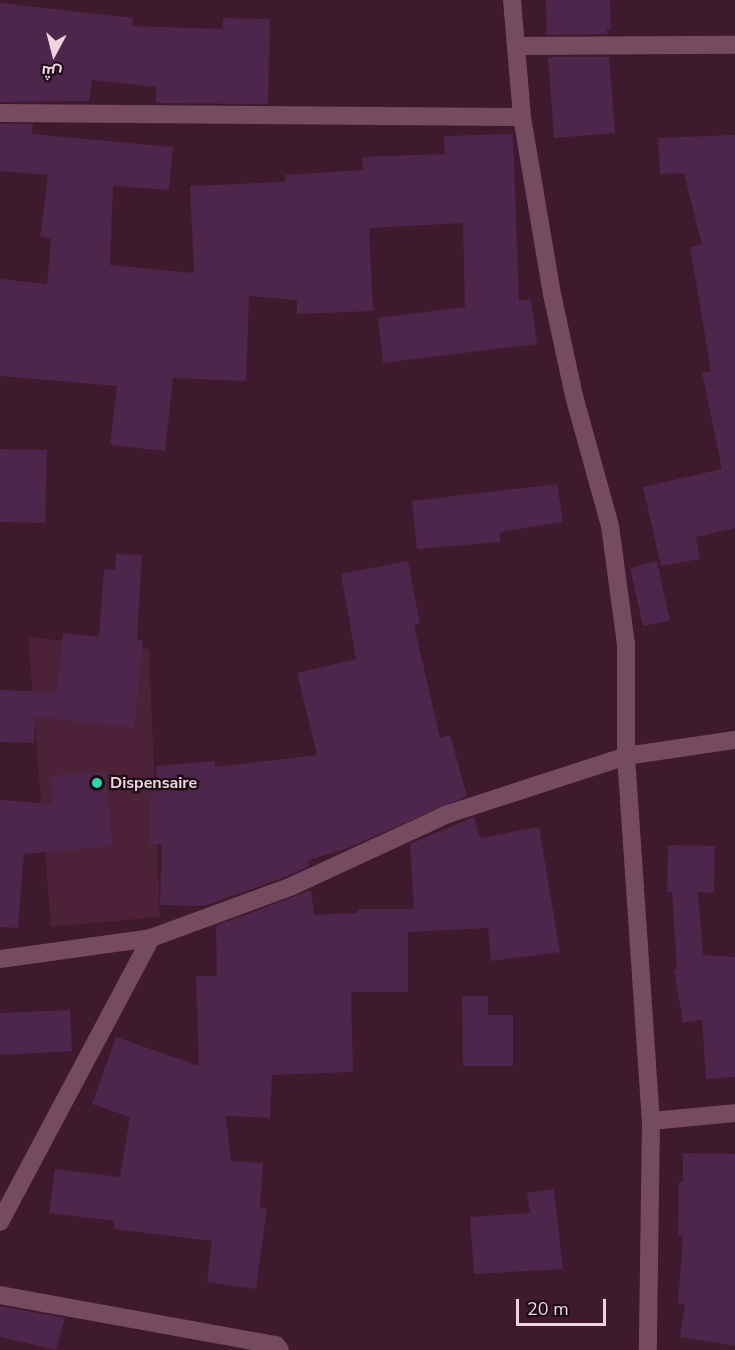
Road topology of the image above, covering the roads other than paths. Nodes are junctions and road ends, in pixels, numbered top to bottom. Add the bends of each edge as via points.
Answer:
1 (512, 0) edge
2 (735, 45) edge
3 (516, 46) junction
4 (0, 113) edge
5 (522, 117) junction
6 (735, 740) edge
7 (626, 756) junction
8 (151, 938) junction
9 (0, 959) edge
10 (735, 1113) edge
11 (651, 1121) junction
12 (0, 1222) edge
13 (0, 1295) edge
14 (280, 1350) edge
15 (648, 1350) edge

1 - 3 street
2 - 3 street
3 - 5 street
4 - 5 street
5 - 7 street via 569,374 610,526 626,644
6 - 7 street
7 - 8 street via 448,814 292,886
7 - 11 street
8 - 9 street
8 - 12 street
10 - 11 street
11 - 15 street
13 - 14 street via 276,1345

